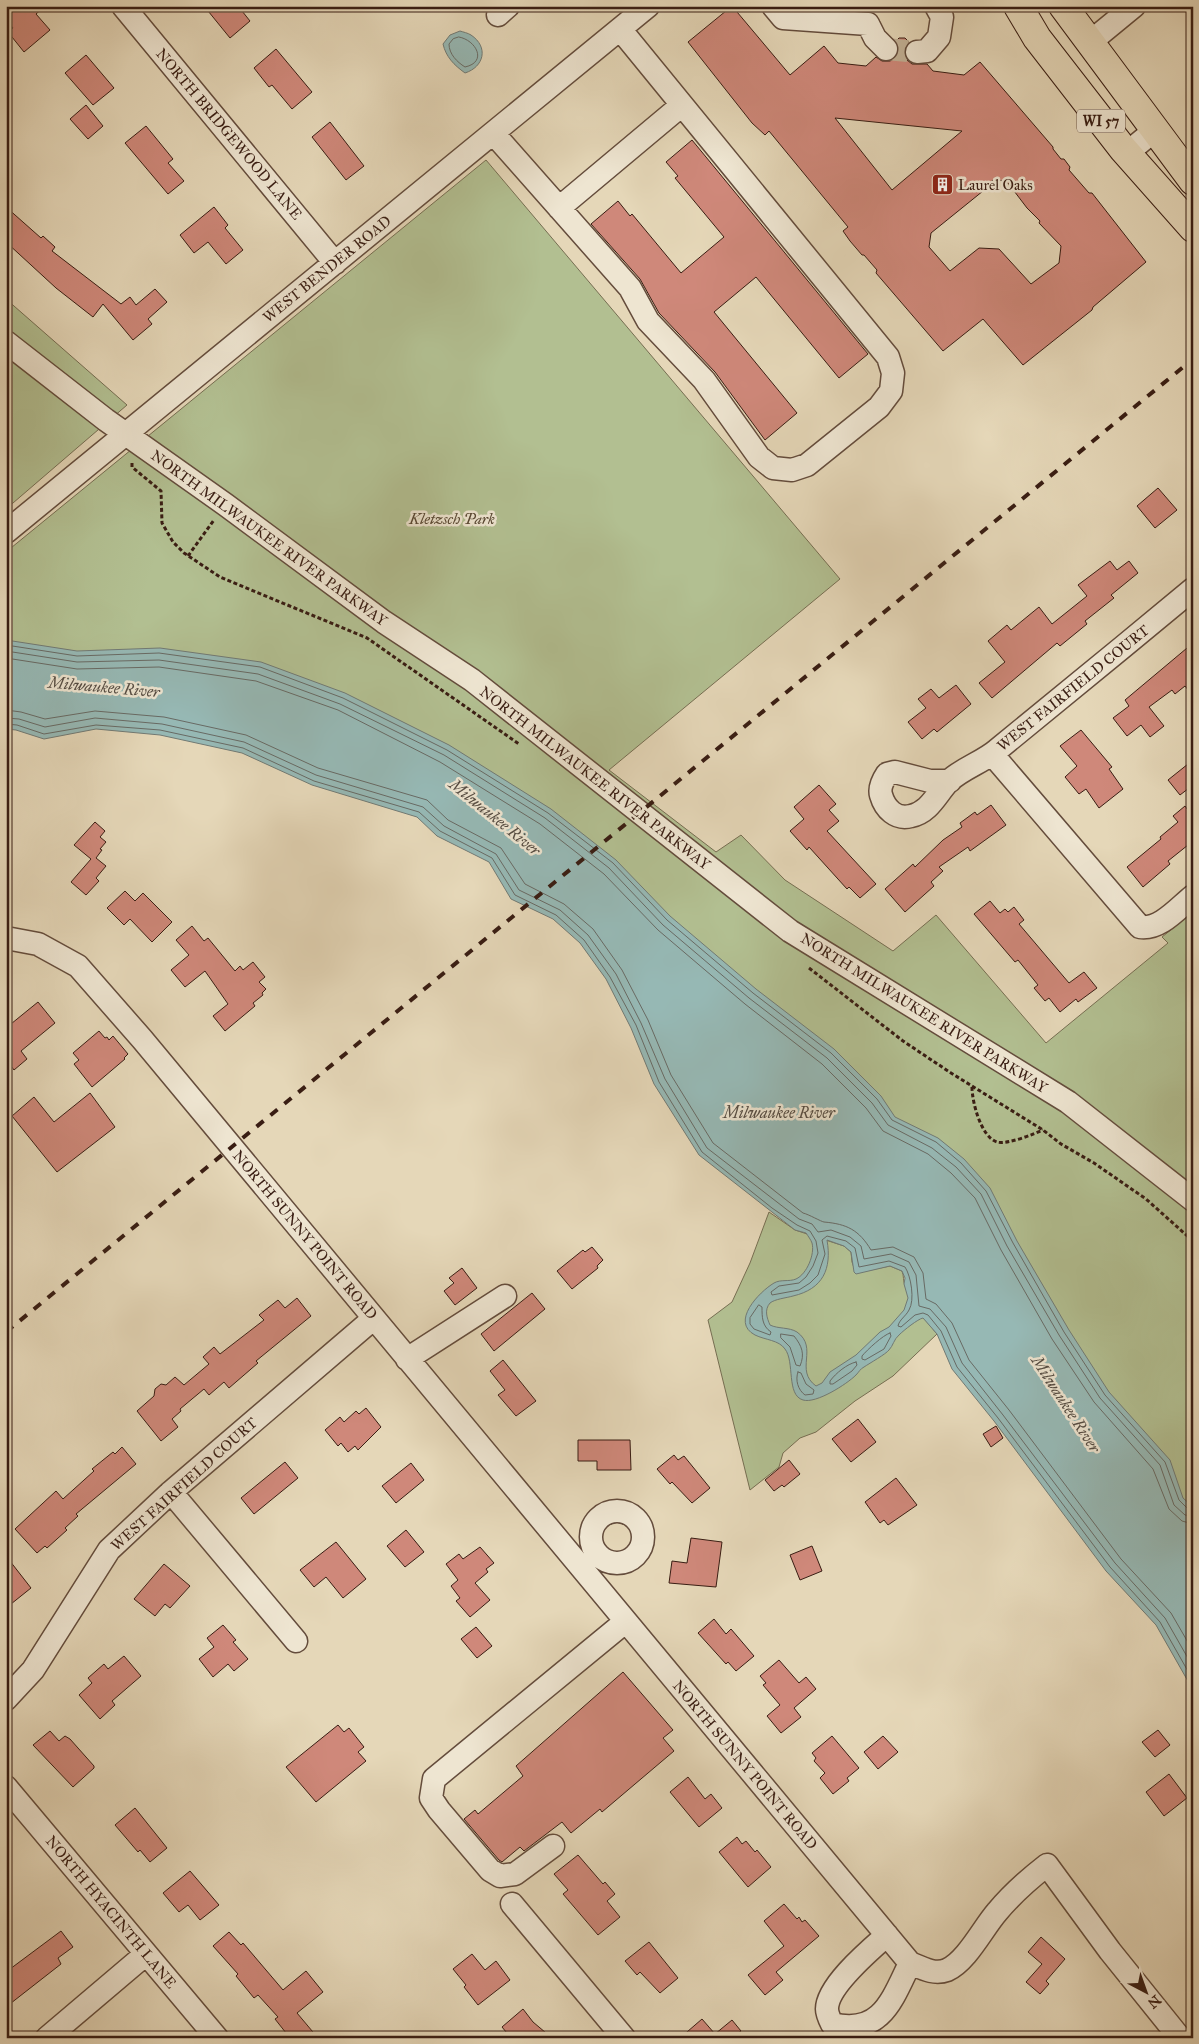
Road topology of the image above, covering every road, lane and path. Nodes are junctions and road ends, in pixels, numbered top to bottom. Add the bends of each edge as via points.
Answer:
1 (123, 6) edge
2 (773, 6) edge
3 (936, 6) edge
4 (1018, 6) edge
5 (1063, 6) edge
6 (1134, 6) edge
7 (645, 7) edge
8 (873, 15) edge
9 (620, 29) junction
10 (1089, 43) junction
11 (886, 49) dead end
12 (917, 52) tunnel mouth
13 (682, 105) junction
14 (1155, 130) junction
15 (493, 133) junction
16 (1127, 153) junction
17 (1193, 181) edge
18 (559, 208) junction
19 (1193, 228) edge
20 (335, 263) junction
21 (6, 342) edge
22 (125, 434) junction
23 (132, 459) dead end
24 (226, 504) junction
25 (6, 532) edge
26 (1193, 589) edge
27 (992, 754) junction
28 (950, 781) dead end
29 (1193, 896) edge
30 (6, 938) edge
31 (972, 1086) dead end
32 (1043, 1130) dead end
33 (1193, 1200) edge
34 (505, 1296) dead end
35 (373, 1318) junction
36 (407, 1359) junction
37 (171, 1492) junction
38 (597, 1553) dead end
39 (579, 1567) junction
40 (626, 1622) junction
41 (296, 1641) dead end
42 (6, 1699) edge
43 (6, 1787) edge
44 (553, 1846) dead end
45 (512, 1904) dead end
46 (887, 1935) junction
47 (146, 1954) junction
48 (910, 1963) junction
49 (826, 2031) edge
50 (47, 2038) edge
51 (216, 2038) edge
52 (624, 2038) edge
53 (1180, 2038) edge

1 - 20 street, NORTH BRIDGEWOOD LANE
2 - 8 street via 783,18
3 - 12 street via 942,17 939,37 927,51
4 - 16 main road, WI 57 via 1037,38
5 - 10 main road, WI 57
6 - 10 street
7 - 9 street, WEST BENDER ROAD
8 - 11 street via 875,38
9 - 13 street
9 - 15 street, WEST BENDER ROAD
10 - 14 main road, WI 57
13 - 18 street
13 - 18 street via 888,357 893,373 890,391 879,408 807,465 792,470 773,468 759,457 704,380 648,321 630,288
14 - 16 street
14 - 17 main road, WI 57
15 - 18 street
15 - 20 street, WEST BENDER ROAD
16 - 19 main road, WI 57
20 - 22 street, WEST BENDER ROAD
21 - 22 street, NORTH MILWAUKEE RIVER PARKWAY
22 - 24 street, NORTH MILWAUKEE RIVER PARKWAY
22 - 25 street, WEST BENDER ROAD
23 - 24 path via 132,467 160,491 162,523 173,542 188,556
24 - 33 street, NORTH MILWAUKEE RIVER PARKWAY via 384,622 472,680 790,931 1068,1102
26 - 27 street, WEST FAIRFIELD COURT
27 - 28 street, WEST FAIRFIELD COURT
27 - 29 street via 1140,927 1157,925
30 - 35 street, NORTH SUNNY POINT ROAD via 38,944 78,966
31 - 32 path via 977,1114 986,1134 996,1142
34 - 36 street
35 - 36 street, NORTH SUNNY POINT ROAD
35 - 37 street, WEST FAIRFIELD COURT
36 - 39 street, NORTH SUNNY POINT ROAD
37 - 41 street
37 - 42 street, WEST FAIRFIELD COURT via 109,1550 33,1670
38 - 39 street
39 - 40 street, NORTH SUNNY POINT ROAD
40 - 44 street via 434,1779 431,1798 439,1810 490,1870 500,1876 515,1874
40 - 46 street, NORTH SUNNY POINT ROAD
43 - 47 street, NORTH HYACINTH LANE
45 - 52 street
46 - 48 street, NORTH SUNNY POINT ROAD
46 - 49 street via 834,1990 827,2009
47 - 50 street
47 - 51 street, NORTH HYACINTH LANE
48 - 49 street via 889,2004 871,2022
48 - 53 street via 932,1972 954,1965 1013,1894 1047,1865

